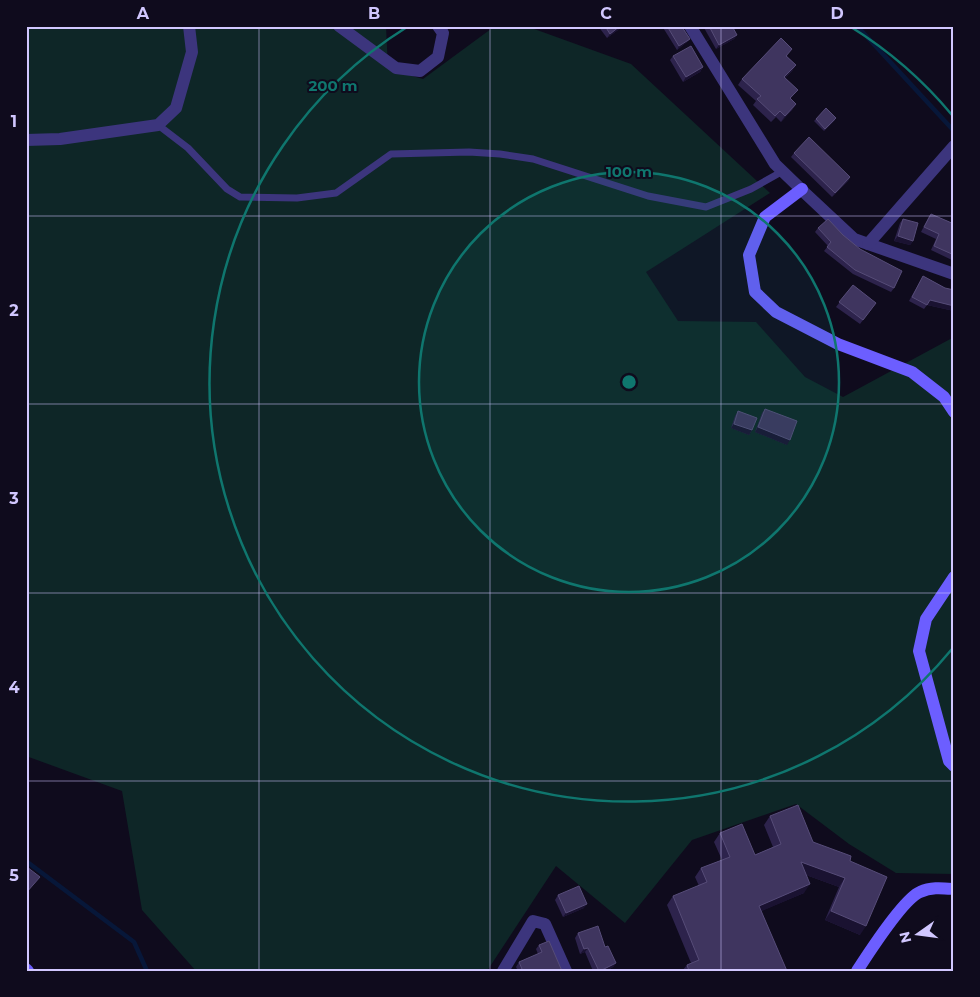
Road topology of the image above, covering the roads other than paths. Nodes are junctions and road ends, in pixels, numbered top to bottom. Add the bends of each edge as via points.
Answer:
1 (189, 26) edge
2 (339, 26) edge
3 (438, 26) edge
4 (690, 26) edge
5 (158, 126) junction
6 (26, 140) edge
7 (951, 150) edge
8 (783, 171) junction
9 (802, 190) junction
10 (868, 244) junction
11 (954, 274) edge
12 (954, 412) edge
13 (954, 577) edge
14 (954, 766) edge
15 (954, 889) edge
16 (503, 971) edge
17 (566, 971) edge
18 (857, 971) edge

1 - 5 street via 192,52 176,108
2 - 3 street via 396,68 420,72 438,57 443,33
4 - 8 street via 775,164
5 - 6 street via 60,139
5 - 8 lane via 188,148 227,189 240,197 297,198 336,193 391,154 469,152 533,159 648,196 706,207 751,189
7 - 10 street
8 - 9 street
9 - 10 street via 854,239
9 - 12 street via 765,217 749,255 755,292 776,312 838,344 912,372 944,397
10 - 11 street
13 - 14 street via 926,619 919,651 949,761
15 - 18 street via 936,887 918,893 894,918
16 - 17 street via 533,922 545,924

